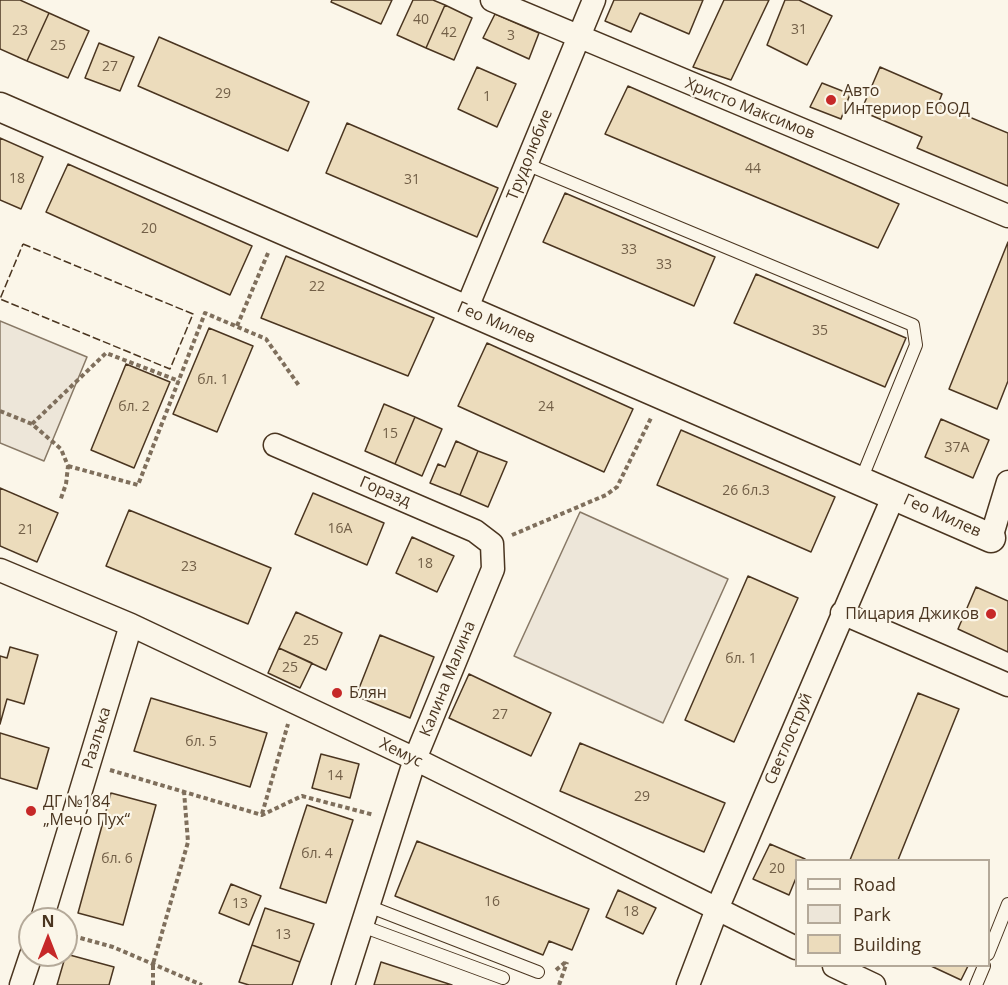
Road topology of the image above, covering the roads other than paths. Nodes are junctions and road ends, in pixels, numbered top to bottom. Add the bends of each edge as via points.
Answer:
1 (492, 0) edge
2 (594, 0) edge
3 (578, 38) junction
4 (0, 107) edge
5 (526, 164) junction
6 (1008, 216) edge
7 (466, 310) junction
8 (275, 445) dead end
9 (861, 480) junction
10 (1008, 482) edge
11 (894, 495) junction
12 (991, 538) joint
13 (492, 544) joint
14 (0, 570) edge
15 (842, 614) junction
16 (131, 625) junction
17 (1008, 685) edge
18 (415, 759) junction
19 (1008, 904) edge
20 (46, 907) edge
21 (717, 909) junction
22 (365, 916) junction
23 (795, 948) edge
24 (990, 949) edge
25 (27, 967) edge
26 (836, 967) edge
27 (984, 967) edge
28 (538, 972) dead end
29 (503, 978) dead end
30 (21, 985) edge
31 (343, 985) edge
32 (688, 985) edge
33 (874, 985) edge
34 (976, 985) edge

1 - 3 street, Христо Максимов
2 - 3 street, Трудолюбие
3 - 5 street, Трудолюбие
3 - 6 street, Христо Максимов
4 - 7 street, Гео Милев
5 - 7 street, Трудолюбие
5 - 9 lane via 913,325 915,345
7 - 9 street, Гео Милев
8 - 13 street, Горазд via 475,531
9 - 11 street, Гео Милев
10 - 12 street
11 - 12 street, Гео Милев
11 - 15 street, Светлоструй
13 - 18 street, Калина Малина via 493,569
14 - 16 street, Хемус
15 - 17 street
15 - 21 street, Светлоструй
16 - 18 street, Хемус
16 - 20 street, Разлъка
18 - 21 street, Хемус
18 - 22 street, Калина Малина
19 - 24 lane
21 - 23 street, Хемус
21 - 32 street, Светлоструй
22 - 28 lane
22 - 29 lane
22 - 31 street, Калина Малина
25 - 30 street
26 - 33 street
27 - 34 lane

